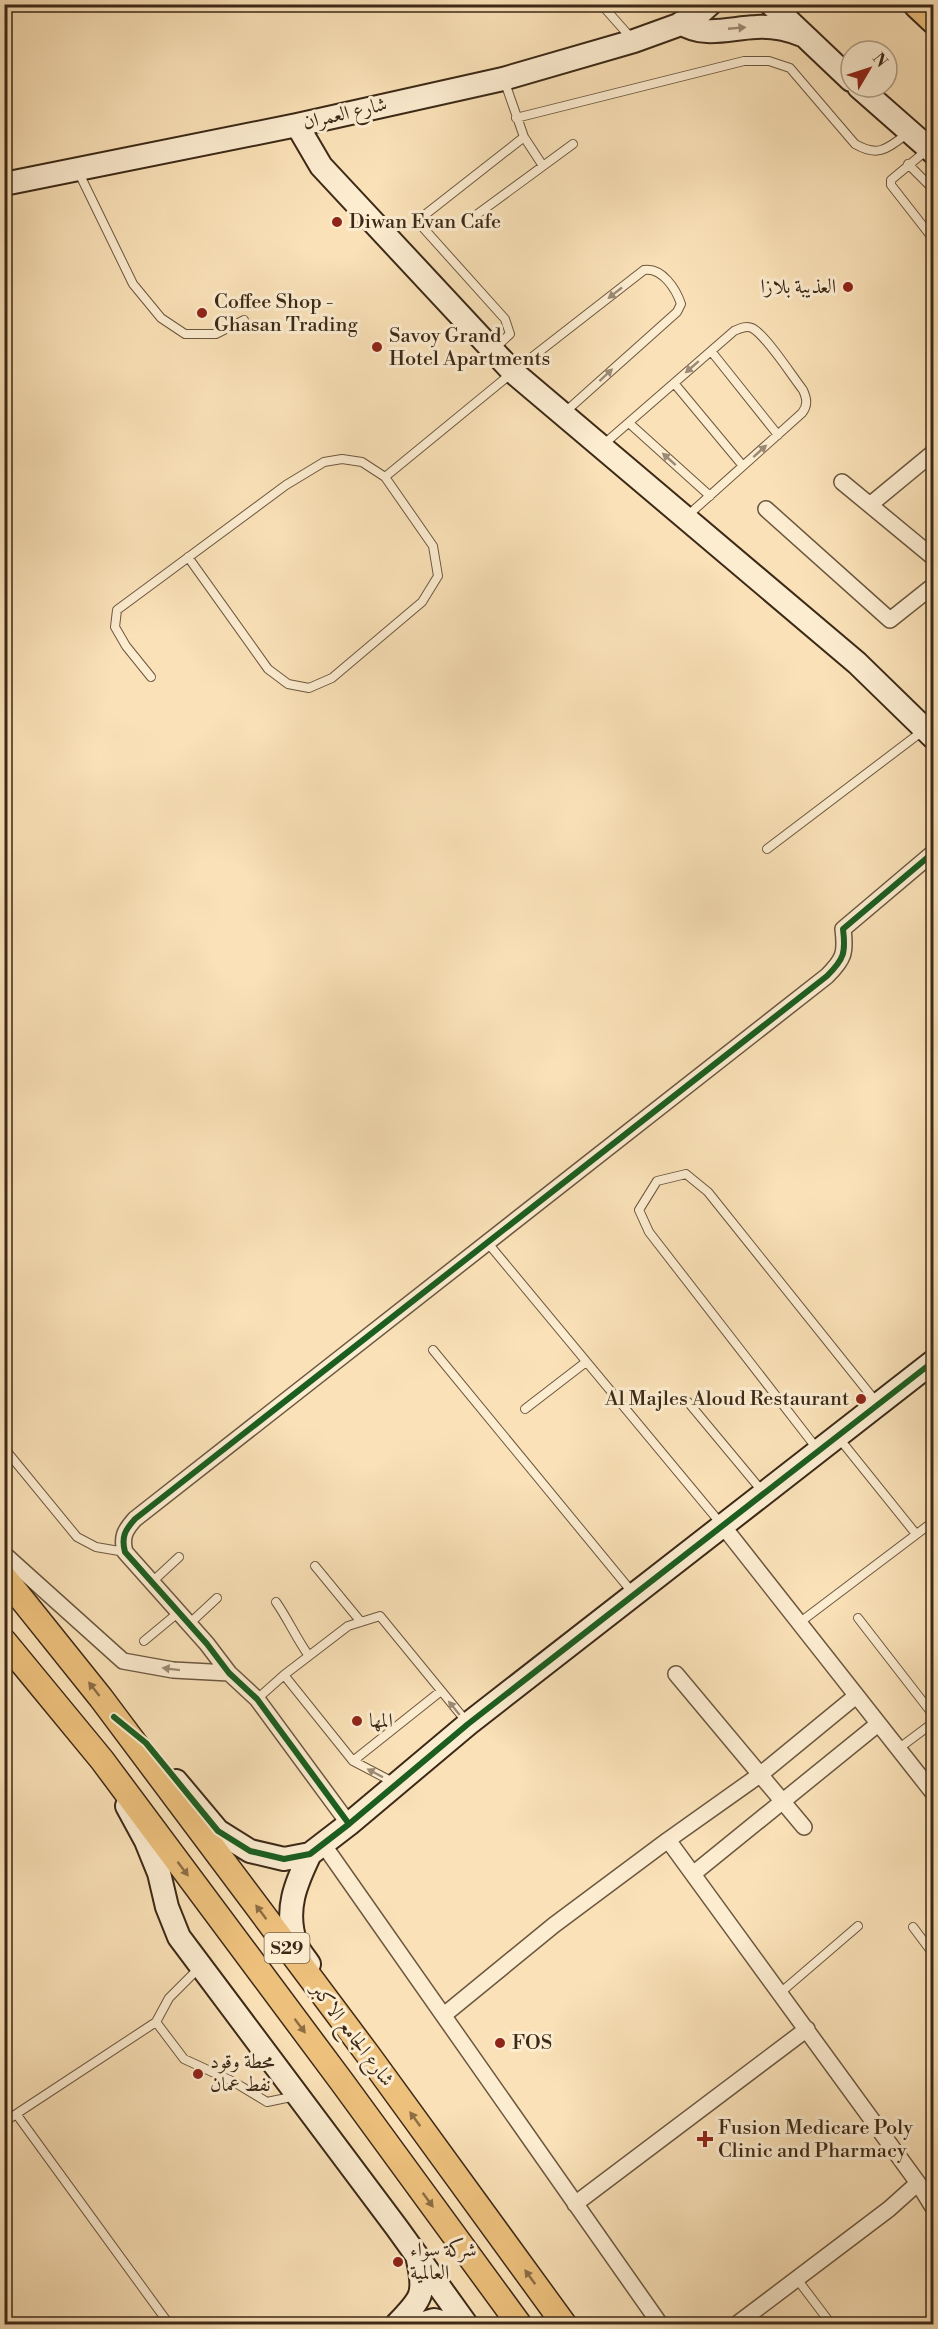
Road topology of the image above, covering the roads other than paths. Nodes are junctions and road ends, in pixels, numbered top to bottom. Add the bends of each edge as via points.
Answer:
1 (601, 4) edge
2 (710, 4) edge
3 (771, 4) edge
4 (918, 4) edge
5 (686, 14) edge
6 (933, 19) edge
7 (802, 35) junction
8 (634, 41) junction
9 (839, 69) edge
10 (503, 79) junction
11 (872, 99) edge
12 (516, 118) junction
13 (297, 125) junction
14 (909, 132) junction
15 (524, 137) junction
16 (573, 144) dead end
17 (931, 151) edge
18 (908, 164) junction
19 (543, 166) junction
20 (77, 170) junction
21 (4, 184) edge
22 (933, 190) edge
23 (468, 221) dead end
24 (933, 240) edge
25 (244, 320) dead end
26 (493, 350) junction
27 (711, 351) junction
28 (513, 372) junction
29 (674, 383) junction
30 (563, 414) junction
31 (629, 423) junction
32 (778, 435) junction
33 (601, 447) junction
34 (933, 452) edge
35 (743, 466) junction
36 (385, 477) junction
37 (842, 482) dead end
38 (710, 496) junction
39 (871, 504) junction
40 (766, 509) dead end
41 (685, 518) junction
42 (188, 557) junction
43 (933, 558) edge
44 (933, 585) edge
45 (151, 677) dead end
46 (929, 734) edge
47 (767, 849) dead end
48 (933, 852) edge
49 (487, 1242) junction
50 (433, 1350) dead end
51 (933, 1361) edge
52 (586, 1362) junction
53 (688, 1402) dead end
54 (878, 1404) junction
55 (525, 1409) dead end
56 (837, 1436) junction
57 (4, 1448) edge
58 (818, 1451) junction
59 (764, 1494) junction
60 (933, 1521) edge
61 (723, 1526) junction
62 (916, 1534) junction
63 (125, 1552) junction
64 (4, 1554) edge
65 (179, 1557) dead end
66 (315, 1566) dead end
67 (4, 1576) edge
68 (152, 1582) junction
69 (634, 1594) junction
70 (217, 1598) dead end
71 (276, 1602) dead end
72 (184, 1618) junction
73 (858, 1618) dead end
74 (361, 1622) junction
75 (798, 1623) junction
76 (4, 1641) edge
77 (144, 1641) dead end
78 (309, 1656) junction
79 (229, 1673) junction
80 (676, 1674) dead end
81 (284, 1675) junction
82 (441, 1691) junction
83 (856, 1696) junction
84 (257, 1699) junction
85 (114, 1716) junction
86 (933, 1716) edge
87 (933, 1722) edge
88 (468, 1724) junction
89 (878, 1724) junction
90 (898, 1749) junction
91 (102, 1760) junction
92 (353, 1761) junction
93 (761, 1774) junction
94 (397, 1784) junction
95 (933, 1794) edge
96 (783, 1801) junction
97 (349, 1824) junction
98 (804, 1827) dead end
99 (669, 1840) junction
100 (316, 1849) junction
101 (693, 1874) junction
102 (858, 1926) dead end
103 (913, 1927) dead end
104 (933, 1955) edge
105 (201, 1966) junction
106 (780, 1993) junction
107 (444, 2015) junction
108 (156, 2022) junction
109 (807, 2029) junction
110 (350, 2031) junction
111 (298, 2095) junction
112 (17, 2115) junction
113 (4, 2122) edge
114 (918, 2183) junction
115 (575, 2204) junction
116 (933, 2209) edge
117 (418, 2259) junction
118 (797, 2279) junction
119 (169, 2325) edge
120 (397, 2325) edge
121 (421, 2325) edge
122 (449, 2325) edge
123 (466, 2325) edge
124 (519, 2325) edge
125 (564, 2325) edge
126 (660, 2325) edge
127 (737, 2325) edge
128 (831, 2325) edge

1 - 8 lane
2 - 5 street, شارع العمران via 697,17
3 - 7 street
4 - 6 highway
5 -> 7 street via 701,31 773,27
5 - 8 street, شارع العمران
7 - 9 street
8 - 10 street, شارع العمران
10 - 12 lane
10 - 13 street, شارع العمران
11 - 14 street
12 - 14 lane via 744,61 769,61 790,68 855,144 866,151 889,147
12 - 15 lane
13 - 20 street, شارع العمران
13 - 26 street via 321,166
14 - 17 street
15 - 19 lane
15 - 26 lane via 417,221 505,319 510,334
16 - 19 lane
17 - 18 lane
18 - 22 lane
18 - 24 lane via 894,175 891,185
19 - 23 lane
20 - 21 street, شارع العمران
20 - 25 lane via 134,284 161,318 184,334 216,334
26 - 28 street
27 -> 29 lane
27 - 32 lane
27 - 32 lane via 744,327 751,327 763,338 807,399 802,413
28 - 30 street
30 -> 28 lane via 677,312 681,304 678,292 660,273 644,270
28 - 36 lane
29 - 31 lane
29 - 35 lane
30 - 33 street
31 - 33 lane
38 -> 31 lane
35 -> 32 lane
33 - 41 street
34 - 39 street
35 - 38 lane
36 - 42 lane via 362,462 324,462
36 - 42 lane via 434,546 438,576 422,602 332,678 309,688 288,684 268,669
37 - 39 street
38 - 41 lane
39 - 43 street
40 - 44 street via 890,620
41 - 46 street via 857,663
42 - 45 lane via 117,610 115,627
46 - 47 lane
48 - 49 street via 843,929 845,947 840,962 827,976
49 - 52 lane
49 - 63 street via 135,1518 122,1541
50 - 69 lane
51 - 54 street
52 - 55 lane
52 - 61 lane
53 - 59 lane
54 - 56 street
54 - 58 lane via 708,1192 686,1174 657,1181 639,1210 649,1232
56 - 58 street
56 - 62 lane
57 - 63 lane via 77,1537 96,1547
58 - 59 street
59 - 61 street
60 - 62 lane
61 - 69 street
61 - 75 street
62 - 75 lane
63 - 68 street
79 -> 64 street via 173,1670 123,1661
65 - 68 lane
66 - 74 lane
85 -> 67 main road, شارع الجامع الاكبر / S29
68 - 72 street
69 - 88 street
70 - 72 lane
71 - 78 lane
72 - 77 lane
72 - 79 street
73 - 86 lane
74 - 78 lane via 348,1626
74 - 82 lane via 380,1616
75 - 83 street
76 - 91 main road, شارع الجامع الاكبر / S29
78 - 81 lane
79 - 84 street
80 - 93 street
81 - 84 lane
81 - 92 lane
88 -> 82 lane
82 - 92 lane
83 - 89 street
83 - 93 street
84 - 97 street
85 - 100 street via 146,1743 219,1831 250,1851 284,1859
110 -> 85 main road, شارع الجامع الاكبر / S29
87 - 90 lane
88 - 94 street
89 - 90 street
89 - 96 street
90 - 95 street
91 - 105 street via 146,1841 179,1937
91 -> 124 main road, شارع الجامع الاكبر / S29
94 -> 92 lane
93 - 96 street
93 - 99 street
94 - 97 street
96 - 98 street
96 - 101 street
97 - 100 street
99 - 101 street
99 - 107 street via 554,1925
100 - 107 street
100 - 110 street via 297,1880 290,1907 296,1945
101 - 106 street
102 - 106 lane
103 - 104 lane
105 - 108 lane via 169,1998
105 - 111 street
106 - 109 street
107 - 115 street
108 - 111 lane via 184,2059 267,2102
108 - 112 lane
109 - 114 street
109 - 115 street
125 -> 110 main road, شارع الجامع الاكبر / S29
111 - 117 street
112 - 113 lane
112 - 119 lane
114 - 116 street
114 - 118 street
115 - 126 street
117 - 120 street via 423,2283 416,2305
117 - 123 street
118 - 127 street
118 - 128 lane
121 - 122 street via 434,2320

